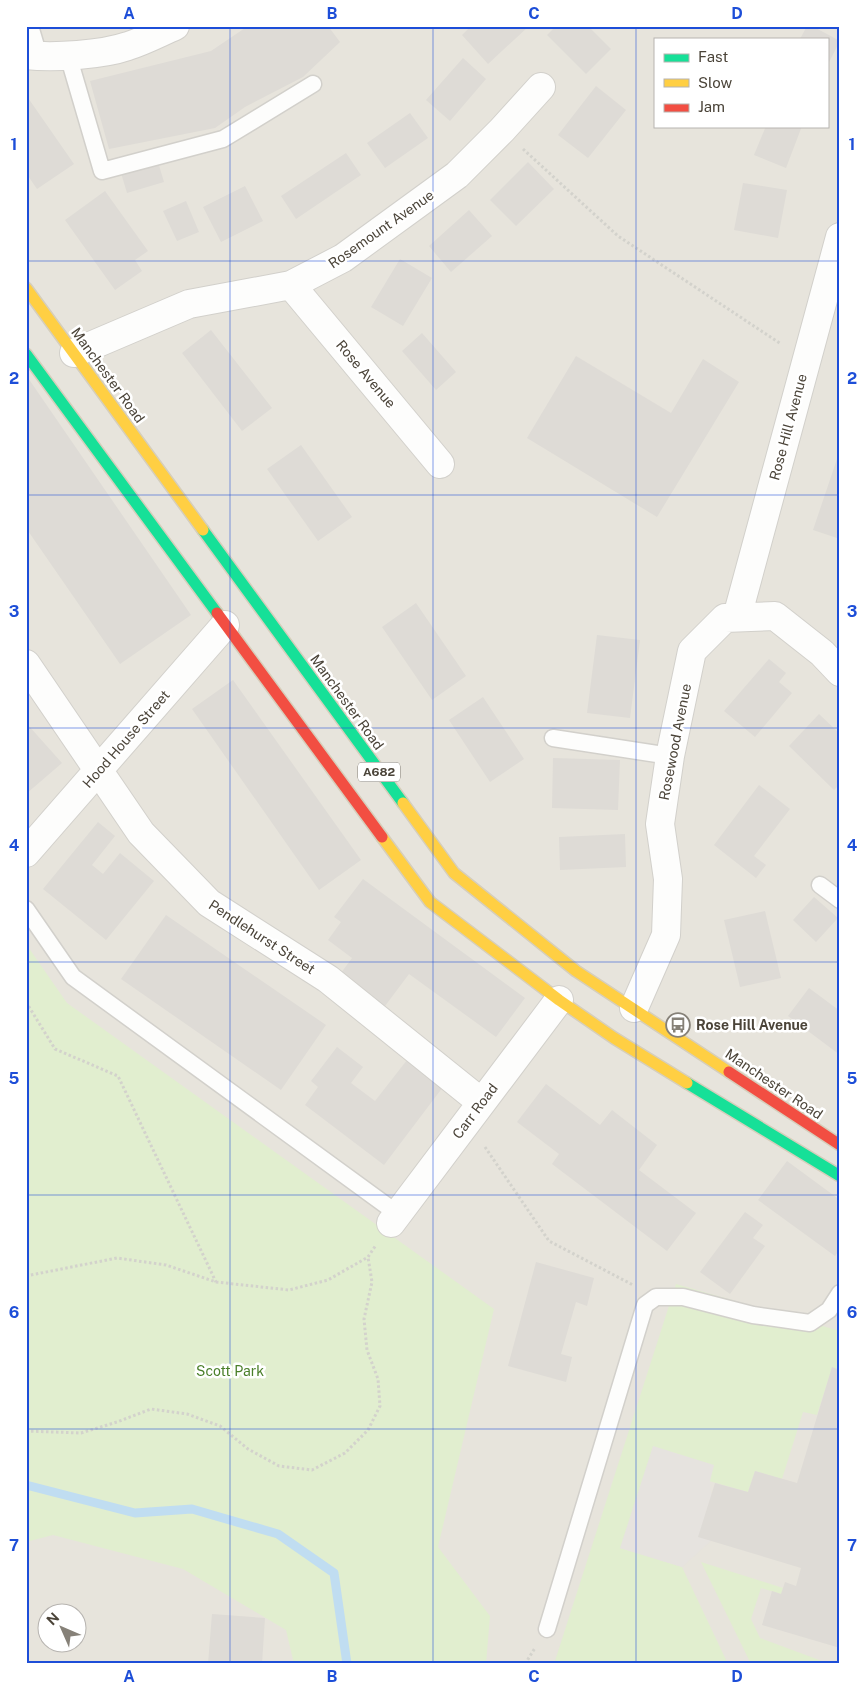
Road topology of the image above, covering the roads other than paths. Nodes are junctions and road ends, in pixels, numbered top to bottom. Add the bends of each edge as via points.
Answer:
1 (30, 26) edge
2 (175, 26) edge
3 (68, 55) junction
4 (33, 56) edge
5 (313, 84) dead end
6 (541, 87) dead end
7 (840, 237) edge
8 (291, 285) junction
9 (26, 288) edge
10 (26, 354) edge
11 (70, 356) junction
12 (440, 464) dead end
13 (737, 618) junction
14 (228, 621) junction
15 (26, 664) edge
16 (840, 672) edge
17 (554, 738) dead end
18 (670, 756) junction
19 (99, 771) junction
20 (26, 853) edge
21 (820, 885) dead end
22 (840, 900) edge
23 (26, 909) edge
24 (568, 986) junction
25 (632, 1012) junction
26 (474, 1112) junction
27 (840, 1145) edge
28 (840, 1176) edge
29 (395, 1218) joint
30 (840, 1293) edge
31 (547, 1629) dead end

1 - 4 lane
2 - 3 street via 126,47
3 - 4 street
3 - 5 lane via 102,171 223,139
6 - 8 street, Rosemount Avenue via 457,175 342,258
7 - 13 street, Rose Hill Avenue
8 - 11 street, Rosemount Avenue via 189,304
8 - 12 street, Rose Avenue
9 - 11 main road, Manchester Road / A682
10 - 14 main road, Manchester Road / A682 via 47,373
11 - 24 main road, Manchester Road / A682 via 454,873
13 - 16 street, Rosewood Avenue via 775,616 822,653
13 - 18 street, Rosewood Avenue via 725,618 692,651
14 - 19 street, Hood House Street
14 - 24 main road, Manchester Road / A682 via 430,902
15 - 19 street, Pendlehurst Street
17 - 18 lane
18 - 25 street, Rosewood Avenue via 660,824 668,879 666,935
19 - 20 street, Hood House Street
19 - 26 street, Pendlehurst Street via 141,833 209,903 328,979
21 - 22 lane
23 - 29 lane via 73,977
24 - 25 main road, Manchester Road / A682
24 - 26 street, Carr Road
24 - 28 main road, Manchester Road / A682 via 617,1034
25 - 27 main road, Manchester Road / A682
26 - 29 street, Carr Road
30 - 31 lane via 829,1310 810,1323 753,1315 683,1297 656,1296 644,1305

